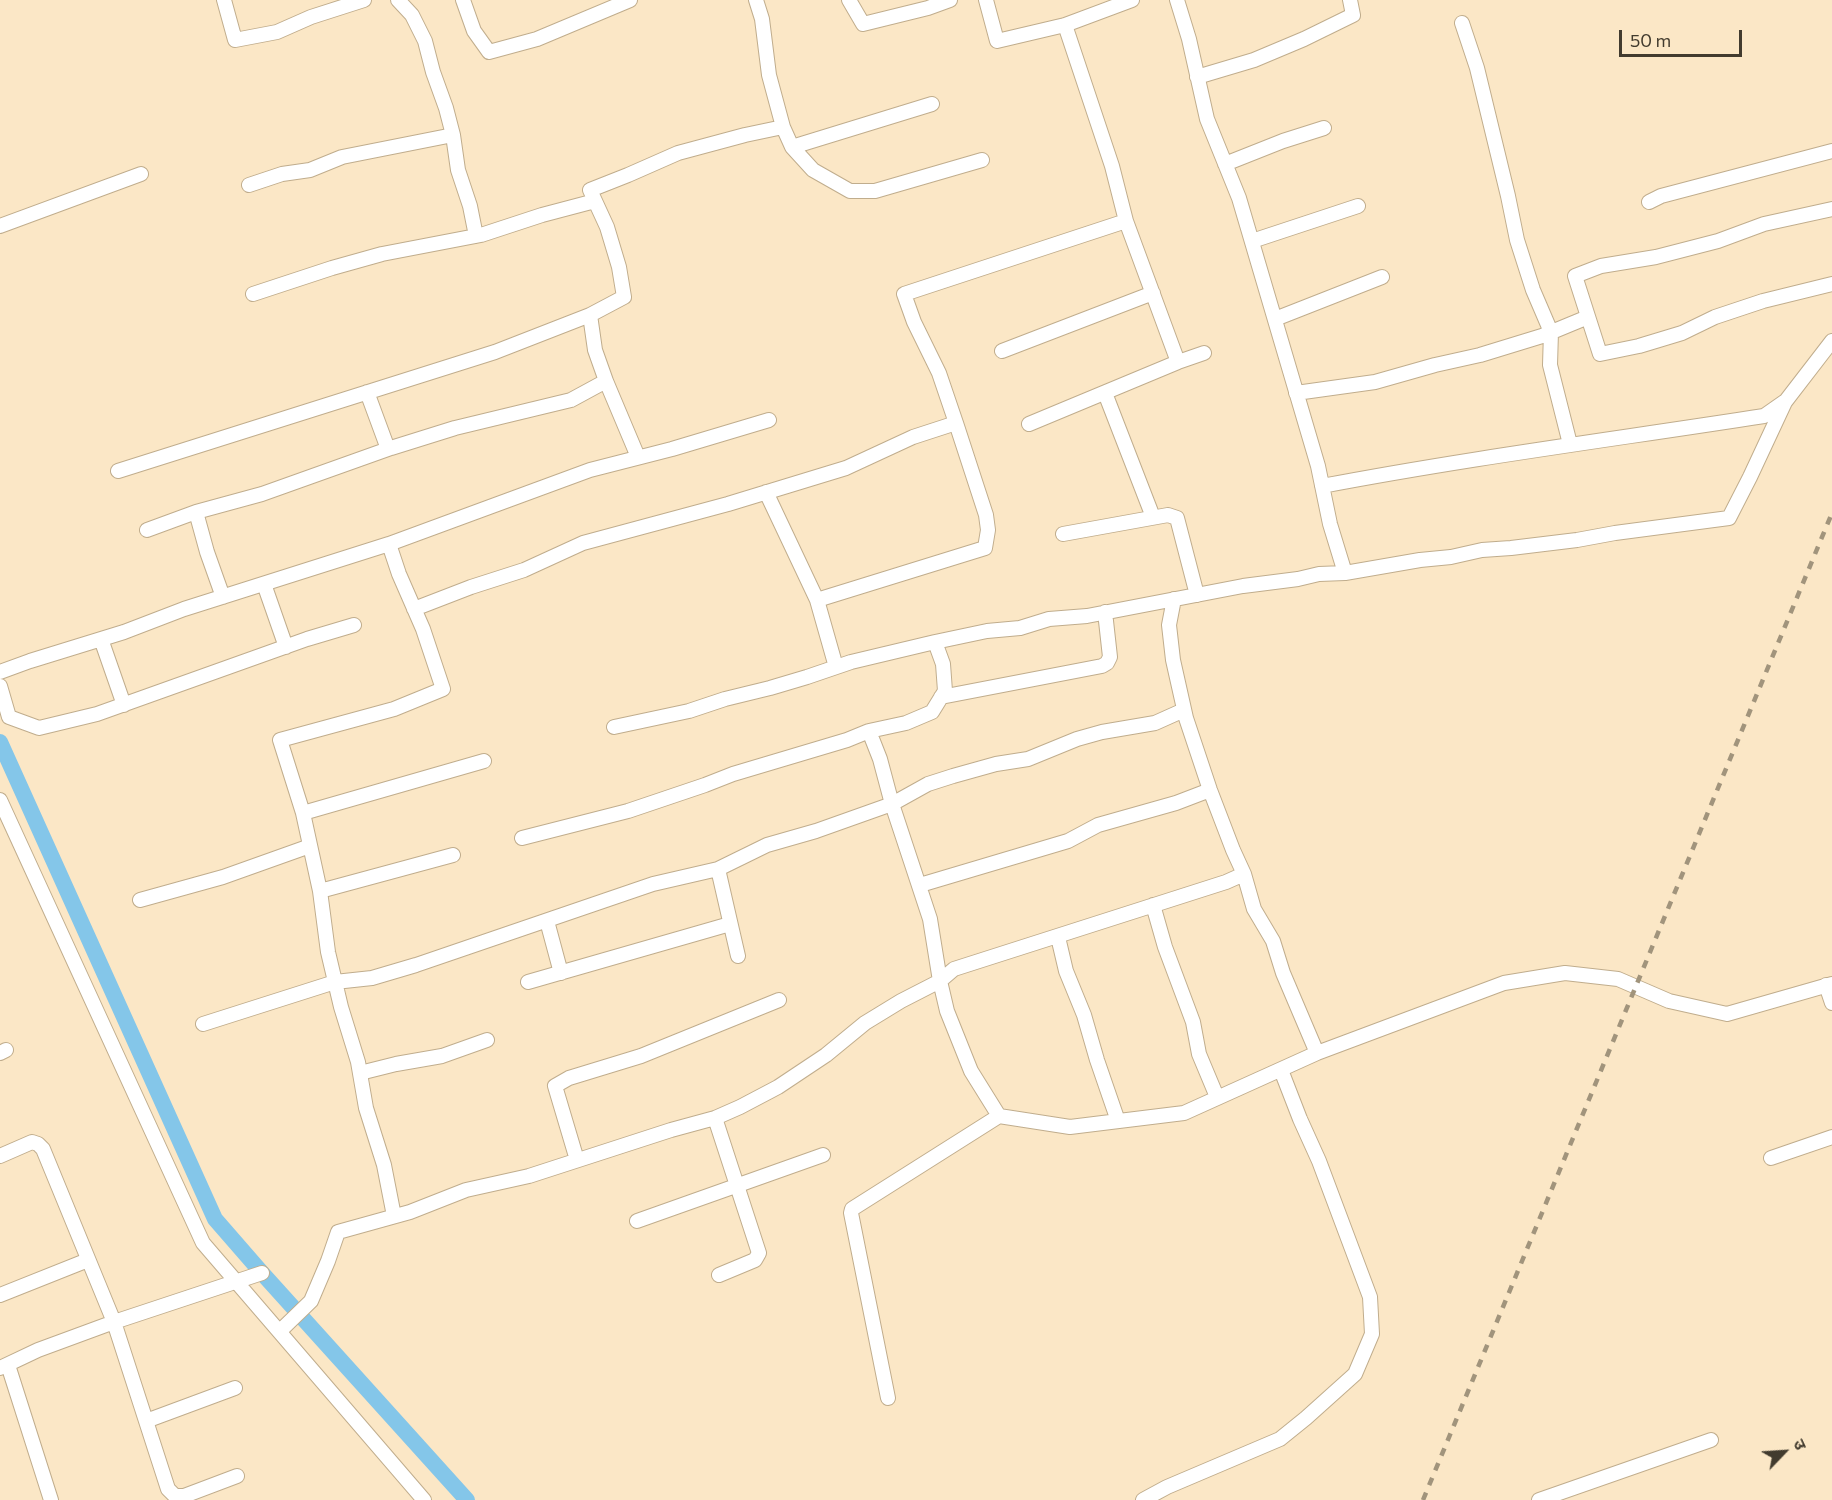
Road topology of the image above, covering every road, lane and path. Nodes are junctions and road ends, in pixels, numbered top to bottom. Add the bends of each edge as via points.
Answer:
1 (224, 0) edge
2 (364, 0) edge
3 (398, 0) edge
4 (463, 0) edge
5 (630, 0) edge
6 (756, 0) edge
7 (849, 0) edge
8 (950, 0) edge
9 (986, 0) edge
10 (1132, 0) edge
11 (1177, 0) edge
12 (1350, 0) edge
13 (1462, 23) dead end
14 (1065, 25) junction
15 (1197, 76) junction
16 (933, 104) dead end
17 (783, 127) junction
18 (1324, 128) dead end
19 (453, 135) junction
20 (792, 147) junction
21 (1832, 151) edge
22 (982, 160) dead end
23 (1225, 164) junction
24 (141, 174) dead end
25 (249, 185) dead end
26 (595, 201) junction
27 (1649, 202) dead end
28 (1358, 206) dead end
29 (1832, 209) edge
30 (1126, 221) junction
31 (0, 226) edge
32 (476, 236) junction
33 (1252, 241) junction
34 (1382, 277) dead end
35 (1832, 284) edge
36 (1153, 293) junction
37 (253, 294) dead end
38 (591, 315) junction
39 (1588, 317) junction
40 (1275, 319) junction
41 (1551, 332) junction
42 (1832, 341) edge
43 (1002, 351) dead end
44 (1204, 353) dead end
45 (1178, 362) junction
46 (606, 381) junction
47 (368, 392) junction
48 (1105, 393) junction
49 (1296, 393) junction
50 (1785, 402) junction
51 (768, 420) dead end
52 (956, 423) junction
53 (1029, 424) dead end
54 (1570, 444) junction
55 (388, 449) junction
56 (638, 457) junction
57 (117, 471) dead end
58 (1322, 486) junction
59 (766, 492) junction
60 (195, 512) junction
61 (1153, 517) junction
62 (147, 530) dead end
63 (1063, 534) dead end
64 (390, 544) junction
65 (1345, 573) junction
66 (264, 584) junction
67 (1197, 595) junction
68 (223, 597) junction
69 (1174, 599) junction
70 (817, 600) junction
71 (414, 609) junction
72 (1105, 612) junction
73 (354, 625) dead end
74 (101, 639) junction
75 (935, 642) junction
76 (286, 647) junction
77 (836, 667) junction
78 (0, 672) edge
79 (0, 686) edge
80 (941, 697) junction
81 (124, 705) junction
82 (1184, 710) junction
83 (614, 727) dead end
84 (869, 731) junction
85 (484, 761) dead end
86 (1210, 790) junction
87 (0, 800) edge
88 (891, 804) junction
89 (303, 813) junction
90 (522, 838) dead end
91 (310, 846) junction
92 (453, 855) dead end
93 (718, 869) junction
94 (1244, 874) junction
95 (920, 885) junction
96 (320, 891) junction
97 (140, 900) dead end
98 (1153, 905) junction
99 (546, 921) junction
100 (730, 924) junction
101 (1058, 937) junction
102 (738, 956) dead end
103 (561, 973) junction
104 (940, 981) junction
105 (335, 982) junction
106 (528, 982) dead end
107 (1829, 984) edge
108 (779, 1000) dead end
109 (1832, 1003) edge
110 (203, 1024) dead end
111 (487, 1040) dead end
112 (1317, 1053) junction
113 (1281, 1070) junction
114 (360, 1073) junction
115 (1217, 1097) junction
116 (999, 1116) junction
117 (715, 1118) junction
118 (1118, 1121) junction
119 (1832, 1137) edge
120 (823, 1155) dead end
121 (0, 1156) edge
122 (1771, 1158) dead end
123 (577, 1160) junction
124 (737, 1186) junction
125 (394, 1216) junction
126 (637, 1221) dead end
127 (88, 1260) junction
128 (262, 1273) dead end
129 (719, 1275) dead end
130 (236, 1281) junction
131 (0, 1295) edge
132 (114, 1322) junction
133 (280, 1330) junction
134 (4, 1367) edge
135 (235, 1389) dead end
136 (888, 1398) dead end
137 (146, 1421) junction
138 (1711, 1440) dead end
139 (237, 1476) dead end
140 (1580, 1486) junction
141 (51, 1500) edge
142 (424, 1500) edge
143 (1143, 1500) edge
144 (1539, 1500) edge
145 (1585, 1500) edge

1 - 2 street via 236,40 277,32
3 - 19 street via 412,15 425,41
4 - 5 street via 474,31 489,52 537,39
6 - 17 street
7 - 8 street via 863,24
9 - 14 street via 997,41
10 - 14 street
11 - 15 street
12 - 15 street via 1353,15 1254,60
13 - 41 street via 1477,69 1517,240
14 - 30 street
15 - 23 street via 1207,119
16 - 20 street
17 - 20 street
17 - 26 street via 678,153 590,189
18 - 23 street
19 - 25 street via 342,157 310,170
19 - 32 street
20 - 22 street via 813,170 849,190 875,191
21 - 27 street
23 - 33 street
24 - 31 street
26 - 32 street
26 - 38 street via 607,227 624,297
28 - 33 street
29 - 39 street via 1764,224 1656,257 1600,266 1575,276
30 - 36 street
30 - 52 street via 904,294
32 - 37 street via 382,254
33 - 40 street
34 - 40 street
35 - 39 street via 1763,301 1682,333 1600,354
36 - 43 street
36 - 45 street
38 - 46 street via 595,350
38 - 47 street via 495,352
39 - 41 street
40 - 49 street
41 - 49 street via 1480,356 1375,382
41 - 54 street via 1550,364
42 - 50 street
44 - 45 street
45 - 48 street
46 - 55 street via 571,400
46 - 56 street
47 - 55 street
47 - 57 street
48 - 53 street
48 - 61 street
49 - 58 street
50 - 54 street via 1764,416
50 - 65 street via 1729,518 1482,550
51 - 56 street
52 - 59 street via 913,437 846,468
52 - 70 street via 986,515 985,548
54 - 58 street
55 - 60 street via 262,494
56 - 64 street via 590,470
58 - 65 street
59 - 70 street
59 - 71 street via 583,543 524,570
60 - 62 street
60 - 68 street
61 - 63 street
61 - 67 street via 1177,518
64 - 66 street
64 - 71 street
65 - 67 street
66 - 68 street
66 - 76 street
67 - 69 street
68 - 74 street
69 - 72 street
69 - 82 street via 1169,625 1171,649
70 - 77 street
71 - 89 street via 443,689 394,709 280,740
72 - 75 street
72 - 80 street via 1110,657 1102,666
73 - 76 street
74 - 78 street
74 - 81 street
75 - 77 street
75 - 80 street via 944,664 945,691
76 - 81 street
77 - 83 street via 689,711
79 - 81 street via 9,717 39,728
80 - 84 street via 932,712 906,723
82 - 86 street
82 - 88 street via 1155,723 1102,732 1028,759 928,784
84 - 88 street
84 - 90 street via 628,811
85 - 89 street
86 - 94 street
86 - 95 street via 1098,825 1068,841
87 - 130 street via 203,1244
88 - 93 street via 767,845
88 - 95 street
89 - 91 street
91 - 96 street
91 - 97 street via 223,877
92 - 96 street
93 - 99 street via 653,884
93 - 100 street
94 - 98 street
94 - 112 street via 1254,909 1273,941
95 - 104 street via 930,918
96 - 105 street
98 - 101 street
98 - 115 street via 1199,1054
99 - 103 street
99 - 105 street via 394,972
100 - 102 street
100 - 103 street
101 - 104 street via 954,969
101 - 118 street
103 - 106 street
104 - 116 street via 947,1011 971,1071
104 - 117 street via 866,1023 778,1087
105 - 110 street
105 - 114 street
107 - 109 street
107 - 112 street via 1727,1014 1669,1001 1618,980 1564,973 1504,983
108 - 123 street via 555,1086
111 - 114 street via 442,1056
112 - 113 street
113 - 115 street
113 - 143 street via 1370,1297 1372,1334 1355,1374 1280,1438
114 - 125 street
115 - 118 street via 1184,1113
116 - 118 street via 1070,1127
116 - 136 street via 852,1209
117 - 123 street
117 - 124 street
119 - 122 street
120 - 124 street
121 - 127 street via 32,1142 43,1149
123 - 125 street via 466,1190
124 - 126 street
124 - 129 street via 759,1252 755,1260
125 - 133 street via 338,1232 311,1300
127 - 131 street
127 - 132 street
128 - 130 street
130 - 132 street
130 - 133 street
132 - 134 street
132 - 137 street
133 - 142 street
134 - 141 street
135 - 137 street
137 - 139 street via 168,1489 174,1496 184,1496
138 - 140 street
140 - 144 street
140 - 145 street

